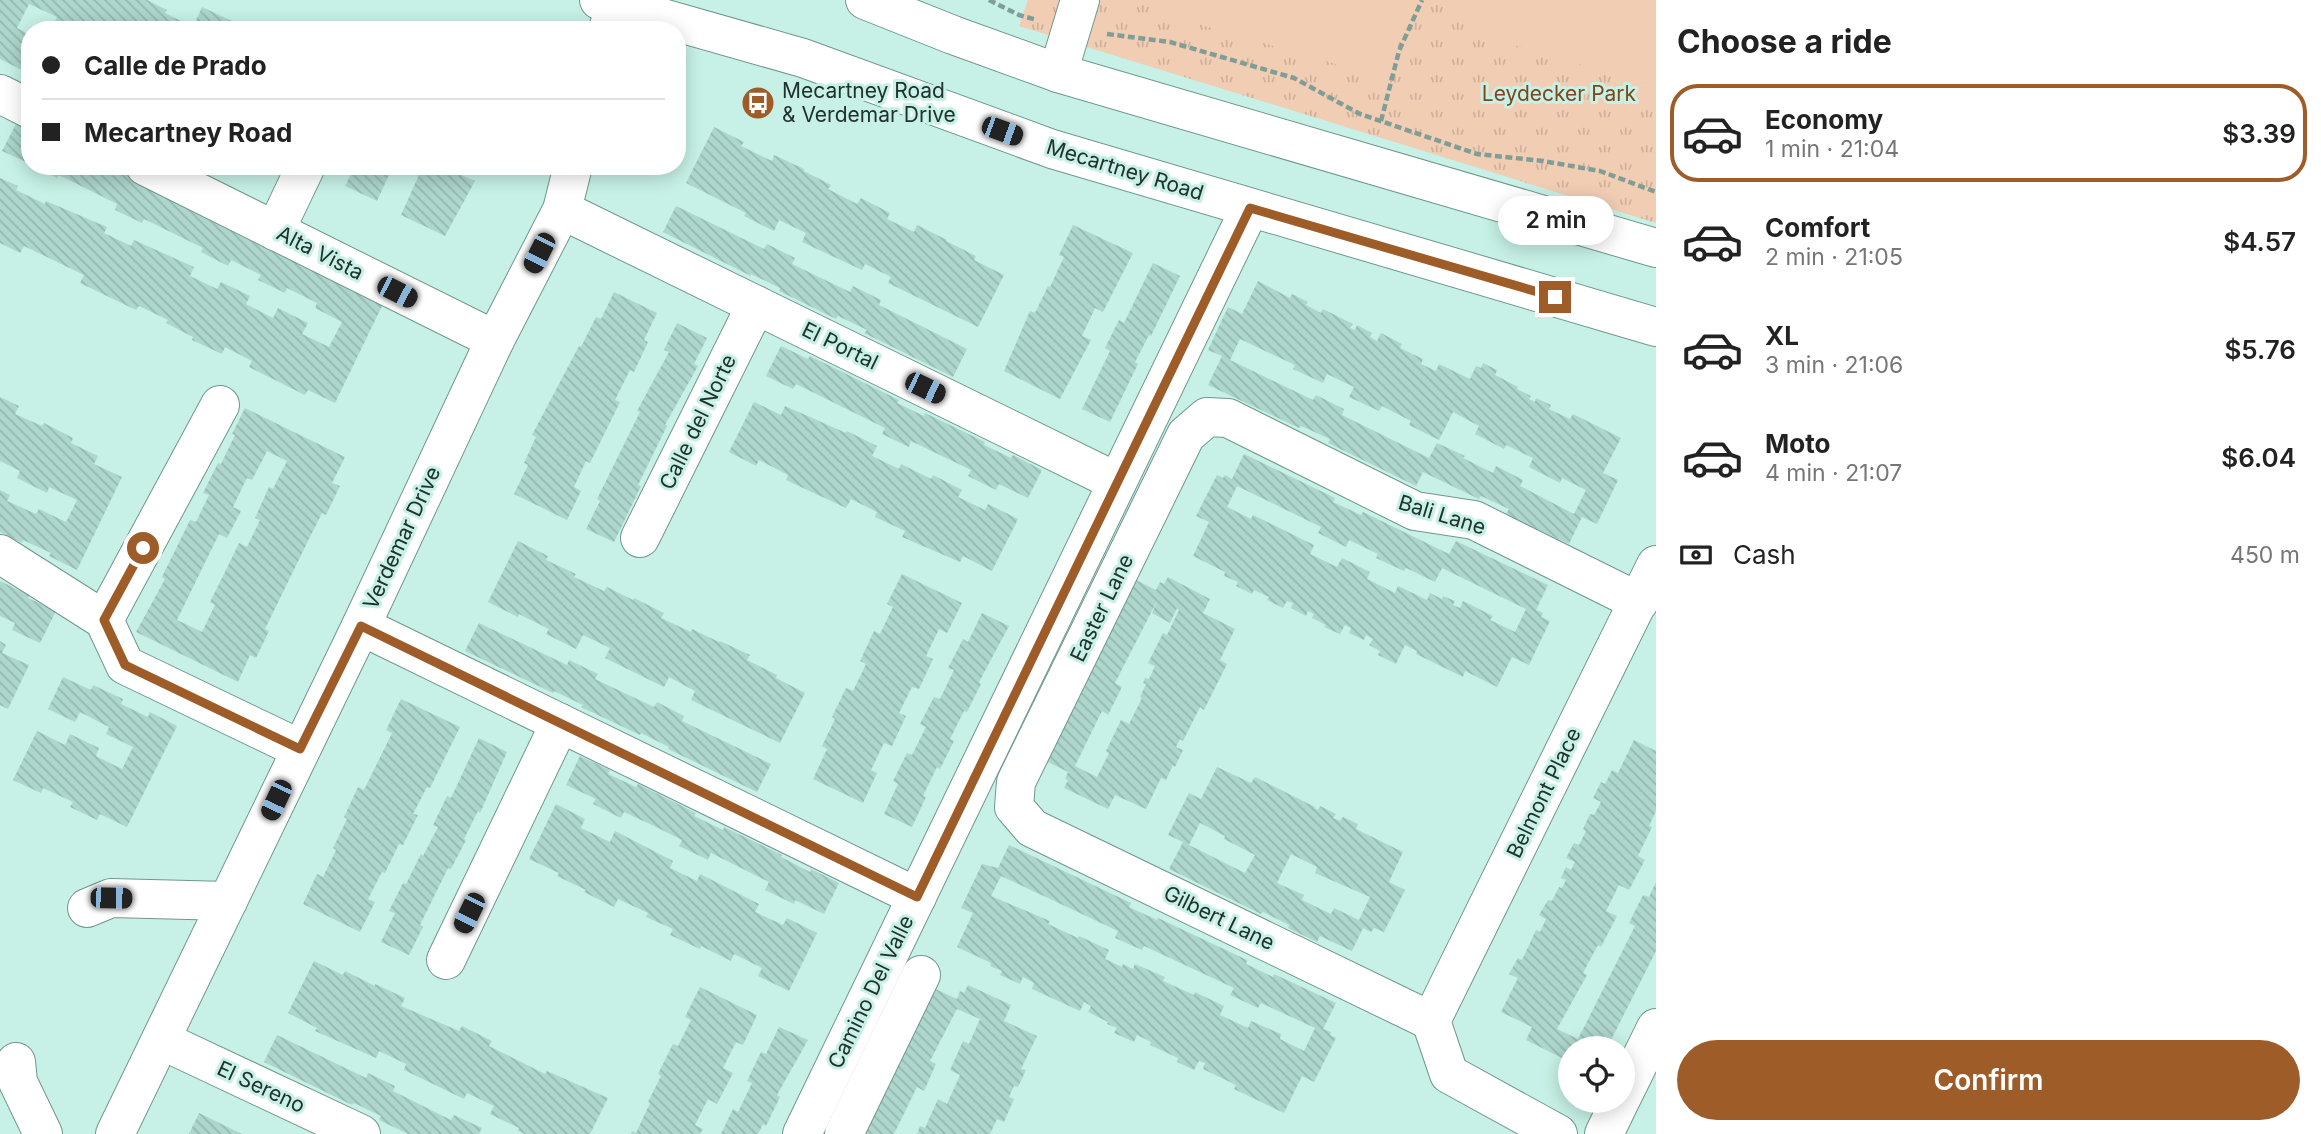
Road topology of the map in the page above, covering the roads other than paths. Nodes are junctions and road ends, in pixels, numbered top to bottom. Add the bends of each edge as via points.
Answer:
1 (865, 0) edge
2 (610, 9) edge
3 (1076, 15) edge
4 (657, 21) edge
5 (686, 28) edge
6 (1058, 73) junction
7 (0, 94) edge
8 (21, 104) edge
9 (163, 175) edge
10 (302, 175) edge
11 (571, 175) edge
12 (1250, 208) junction
13 (562, 210) junction
14 (275, 231) junction
15 (1656, 248) edge
16 (756, 305) junction
17 (1656, 327) edge
18 (495, 340) junction
19 (220, 405) dead end
20 (1206, 417) joint
21 (1117, 482) junction
22 (640, 538) dead end
23 (0, 554) edge
24 (1656, 565) edge
25 (1639, 602) junction
26 (104, 620) junction
27 (361, 626) junction
28 (560, 723) junction
29 (300, 749) junction
30 (1013, 807) joint
31 (917, 897) junction
32 (228, 901) junction
33 (87, 908) dead end
34 (446, 960) dead end
35 (921, 975) dead end
36 (1431, 1021) junction
37 (1656, 1028) edge
38 (161, 1040) junction
39 (16, 1062) dead end
40 (1635, 1071) edge
41 (1614, 1113) edge
42 (358, 1133) edge
43 (43, 1134) edge
44 (115, 1134) edge
45 (802, 1134) edge
46 (844, 1134) edge
47 (1558, 1134) edge
48 (1604, 1134) edge

1 - 6 street
2 - 4 street, Mecartney Road
3 - 6 street
5 - 12 street, Mecartney Road via 803,58 1052,149
6 - 15 street
7 - 8 street
9 - 14 street, Alta Vista
10 - 14 street
11 - 13 street, Verdemar Drive
12 - 17 street, Mecartney Road
12 - 21 street, Camino Del Valle
13 - 16 street, El Portal
13 - 18 street, Verdemar Drive
14 - 18 street, Alta Vista
16 - 21 street, El Portal
16 - 22 street, Calle del Norte
18 - 27 street, Verdemar Drive
19 - 26 street
20 - 25 street, Bali Lane via 1228,418 1415,511 1474,520
20 - 30 street, Easter Lane via 1186,435 1016,782
21 - 31 street, Camino Del Valle
23 - 26 street
24 - 25 street, Belmont Place
25 - 36 street, Belmont Place
26 - 29 street via 125,665
27 - 28 street
27 - 29 street, Verdemar Drive
28 - 31 street
28 - 34 street
29 - 32 street, Verdemar Drive
30 - 36 street, Gilbert Lane via 1032,828
31 - 45 street, Camino Del Valle
32 - 33 street via 111,898
32 - 38 street, Verdemar Drive
35 - 46 street
36 - 47 street via 1450,1074
37 - 40 street
38 - 42 street, El Sereno
38 - 44 street, Verdemar Drive
39 - 43 street via 18,1082
41 - 48 street

